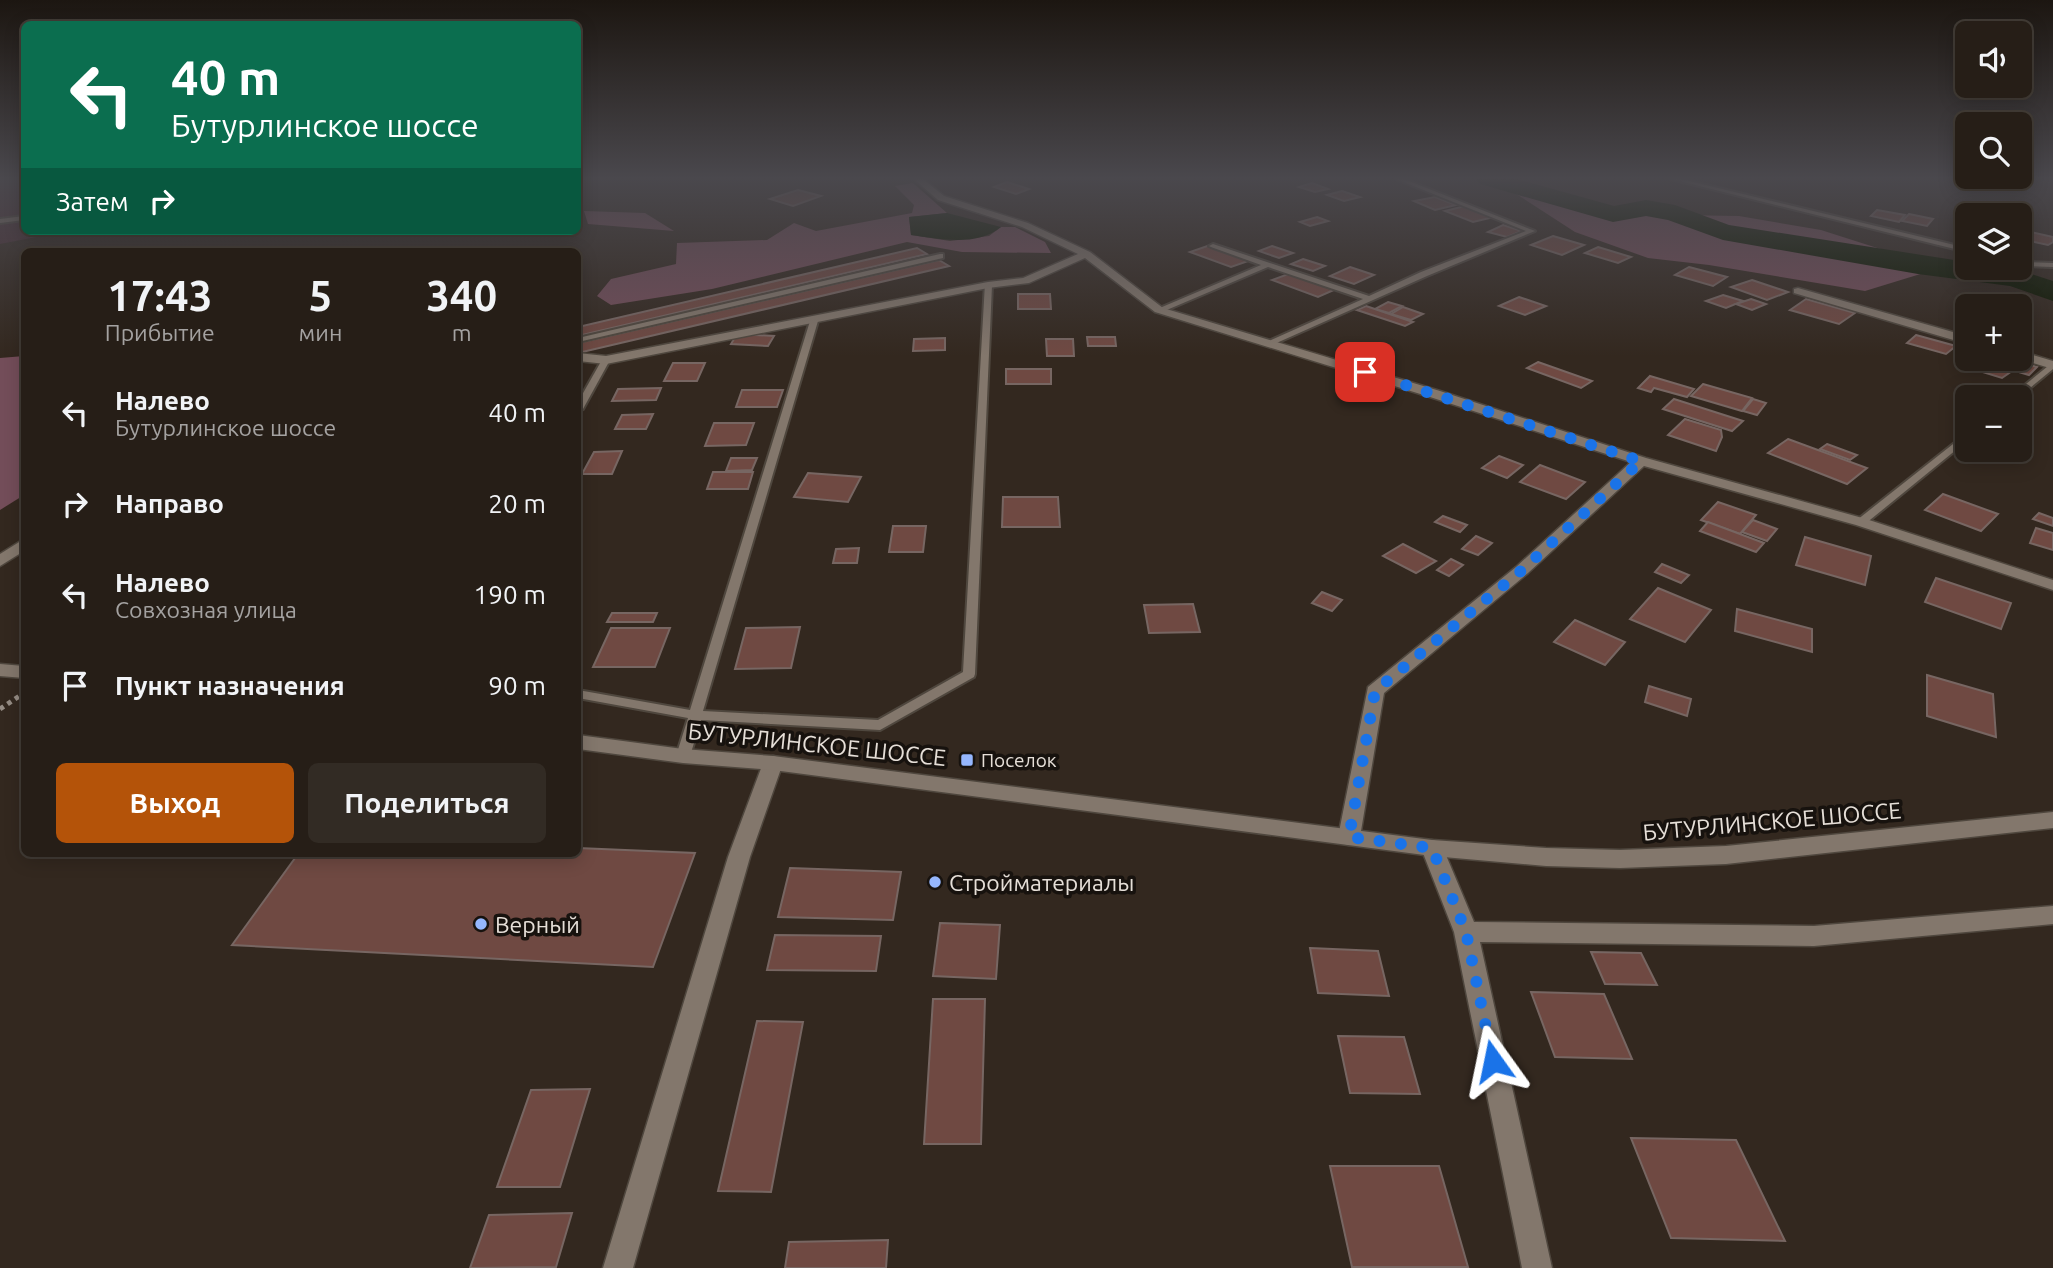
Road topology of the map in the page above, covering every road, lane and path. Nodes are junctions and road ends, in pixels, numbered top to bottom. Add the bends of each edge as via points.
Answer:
1 (1053, 238) edge
2 (1513, 238) edge
3 (1920, 238) edge
4 (1213, 246) dead end
5 (1955, 247) edge
6 (1086, 254) junction
7 (940, 256) dead end
8 (2032, 264) edge
9 (1267, 265) junction
10 (2053, 265) edge
11 (989, 285) junction
12 (1798, 291) dead end
13 (1370, 299) junction
14 (1159, 310) junction
15 (814, 321) junction
16 (1955, 337) edge
17 (581, 339) edge
18 (1272, 343) junction
19 (581, 357) edge
20 (2032, 359) edge
21 (606, 360) junction
22 (2053, 365) edge
23 (2029, 385) edge
24 (581, 404) edge
25 (1955, 446) edge
26 (1641, 461) junction
27 (1861, 523) junction
28 (21, 546) edge
29 (0, 561) edge
30 (2053, 585) edge
31 (0, 670) edge
32 (21, 672) edge
33 (21, 694) edge
34 (581, 695) edge
35 (0, 709) edge
36 (694, 715) junction
37 (581, 742) edge
38 (682, 756) junction
39 (773, 763) junction
40 (2053, 820) edge
41 (1349, 837) junction
42 (1432, 848) junction
43 (2053, 915) edge
44 (1466, 932) junction
45 (618, 1268) edge
46 (1537, 1268) edge

1 - 6 street
2 - 13 lane
3 - 5 lane
4 - 9 lane
6 - 11 street via 1025,281
6 - 14 street
7 - 17 lane
8 - 10 lane
9 - 13 lane
9 - 14 lane
11 - 15 street
11 - 36 lane via 969,674 880,725
12 - 16 street
13 - 18 lane
14 - 18 street
15 - 21 street
15 - 36 lane
18 - 26 street
19 - 21 street
20 - 22 street
21 - 24 lane
22 - 23 lane
25 - 27 lane
26 - 27 street
26 - 41 street via 1522,570 1375,691
27 - 30 street
28 - 29 street
31 - 32 street
33 - 35 path
34 - 36 lane
36 - 38 lane
37 - 38 street, БУТУРЛИНСКОЕ ШОССЕ
38 - 39 street, БУТУРЛИНСКОЕ ШОССЕ
39 - 41 street, БУТУРЛИНСКОЕ ШОССЕ
39 - 45 street via 739,857
40 - 42 street, БУТУРЛИНСКОЕ ШОССЕ via 1726,855 1559,858
41 - 42 street, БУТУРЛИНСКОЕ ШОССЕ
42 - 44 street
43 - 44 street via 1814,936
44 - 46 street

